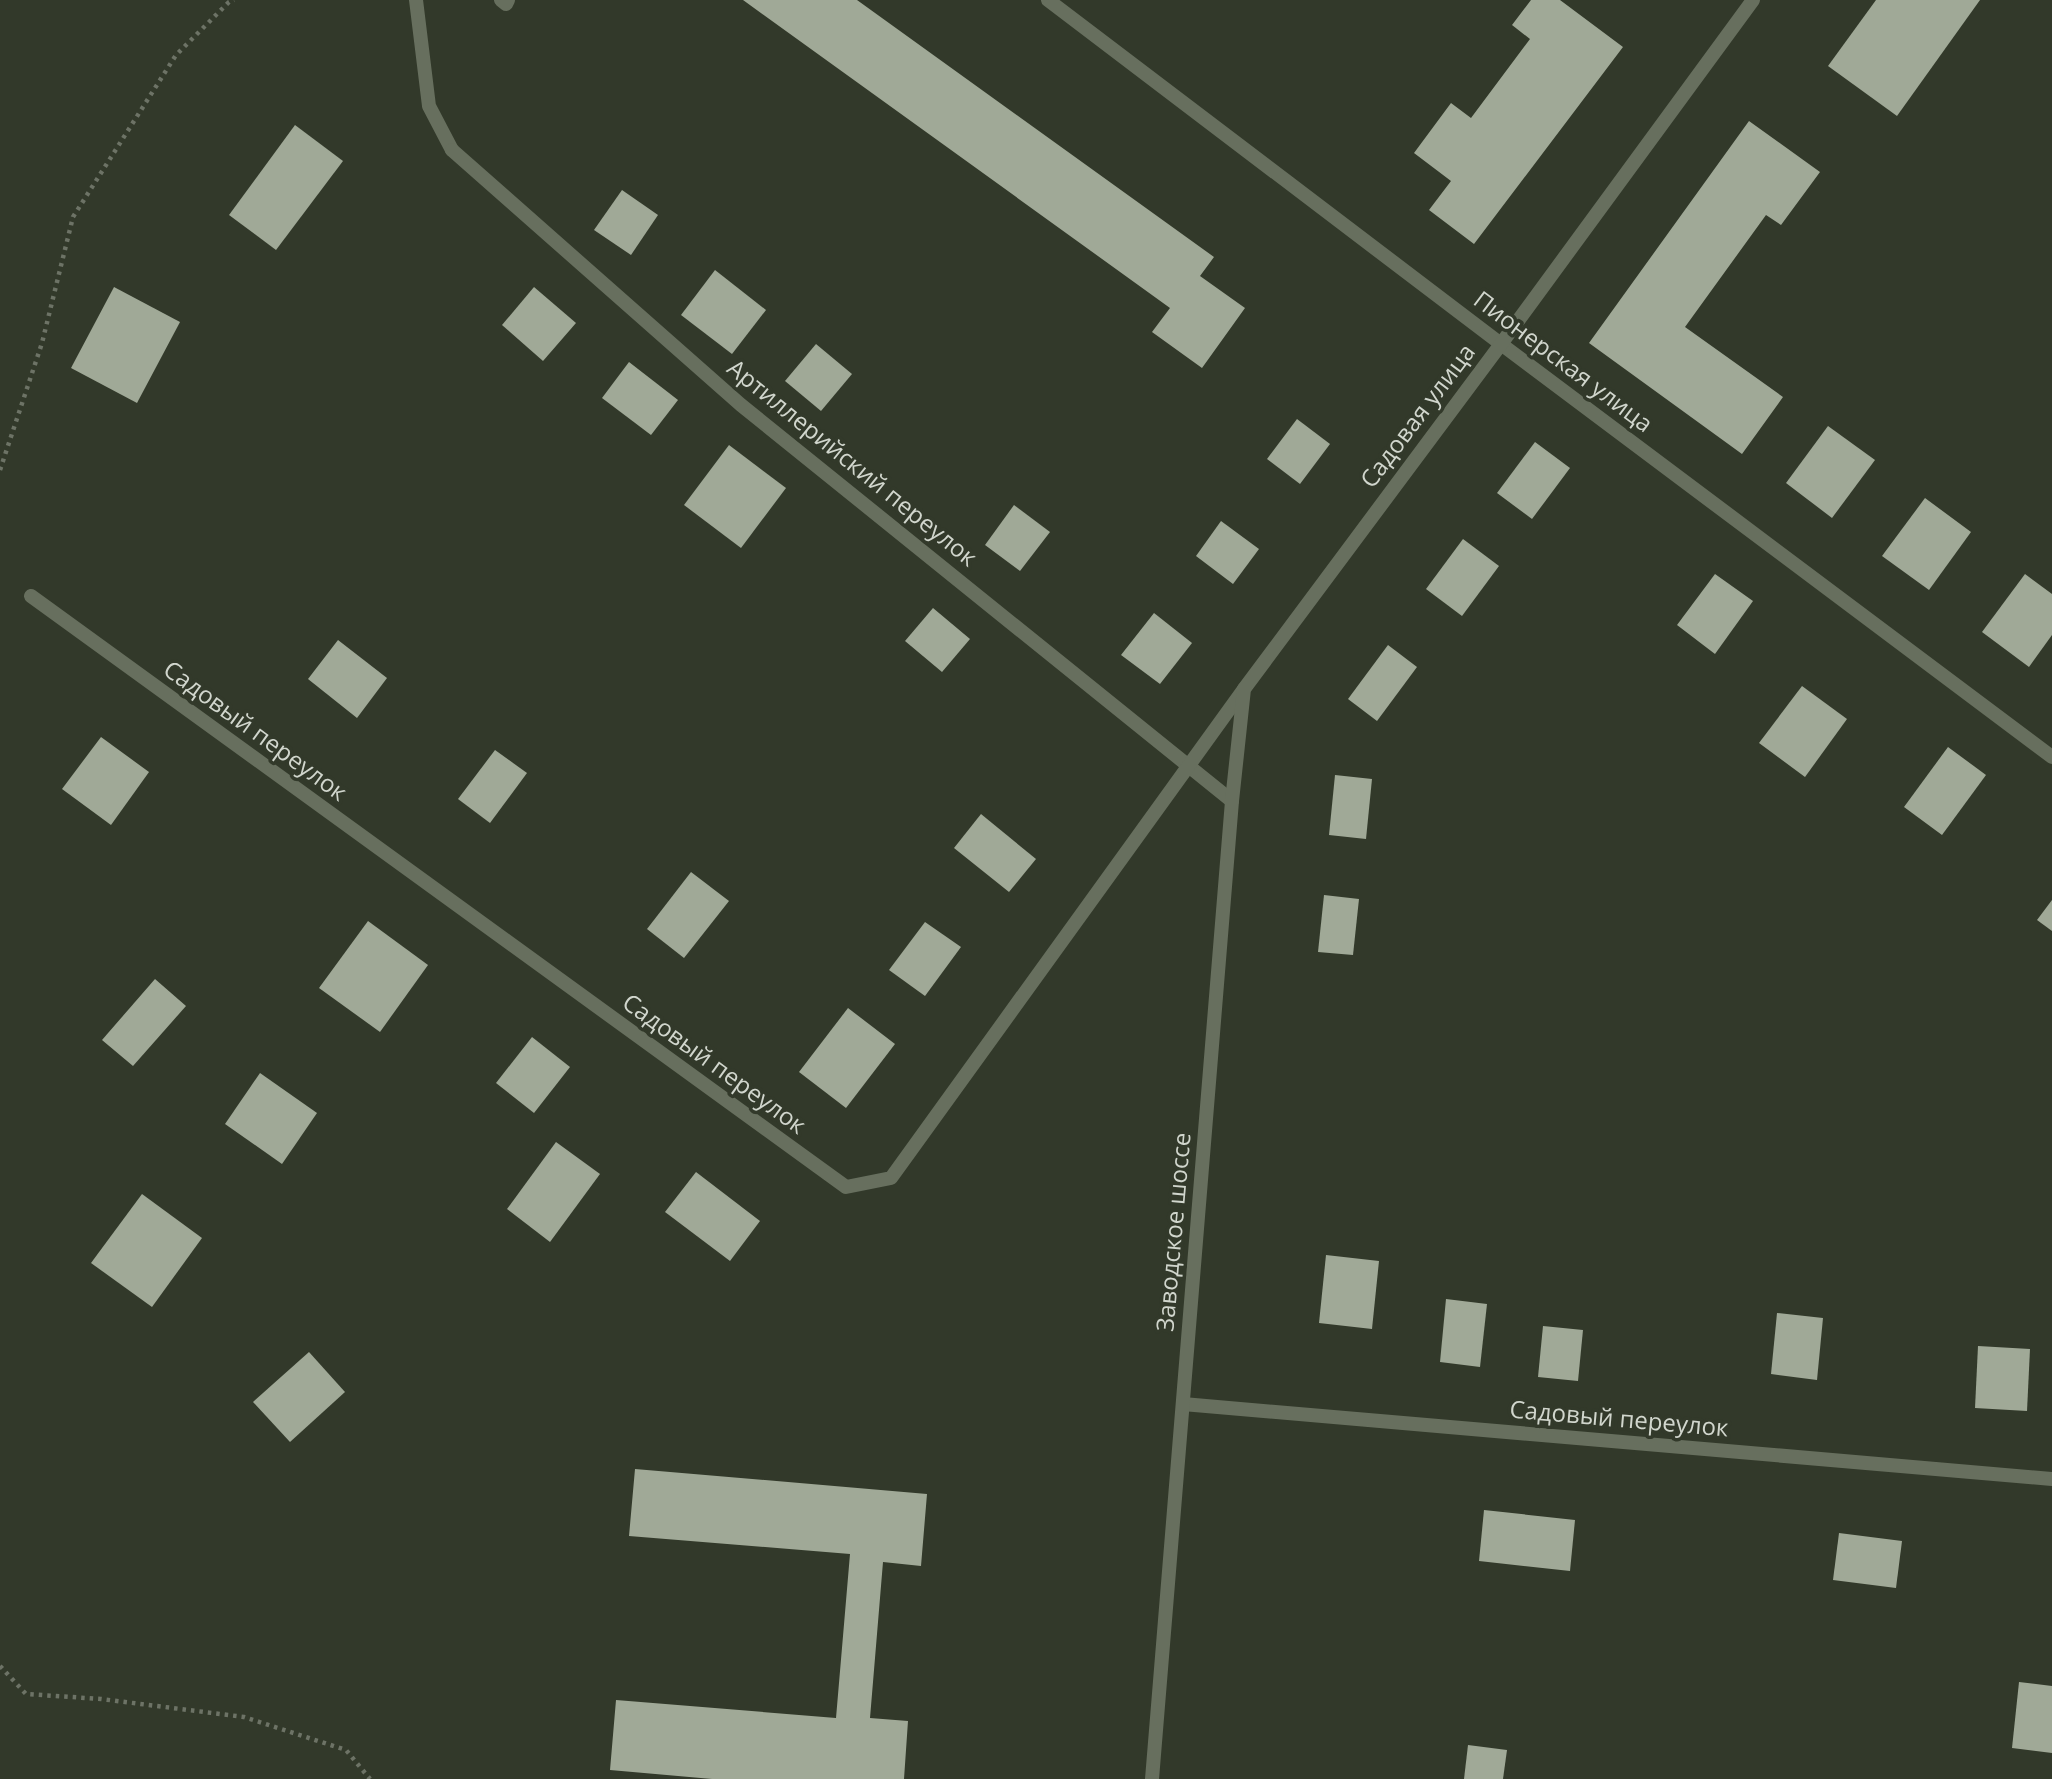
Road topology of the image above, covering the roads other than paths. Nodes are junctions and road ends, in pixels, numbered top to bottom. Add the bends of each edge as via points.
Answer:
1 (416, 0) edge
2 (501, 0) edge
3 (508, 0) edge
4 (1048, 0) edge
5 (1753, 0) edge
6 (1501, 344) junction
7 (31, 596) dead end
8 (1244, 689) junction
9 (2052, 757) edge
10 (1189, 766) junction
11 (1232, 801) junction
12 (1183, 1404) junction
13 (2052, 1479) edge
14 (1152, 1779) edge

1 - 10 street, Артиллерийский переулок via 429,106 452,150 741,405
2 - 3 street via 506,4
4 - 6 street, Пионерская улица
5 - 6 street, Садовая улица
6 - 8 street, Садовая улица
6 - 9 street, Пионерская улица
7 - 10 street, Садовый переулок via 846,1187 891,1178
8 - 10 street, Садовый переулок
8 - 11 street, Заводское шоссе
10 - 11 street, Артиллерийский переулок
11 - 12 street, Заводское шоссе
12 - 13 street, Садовый переулок
12 - 14 street, Заводское шоссе

